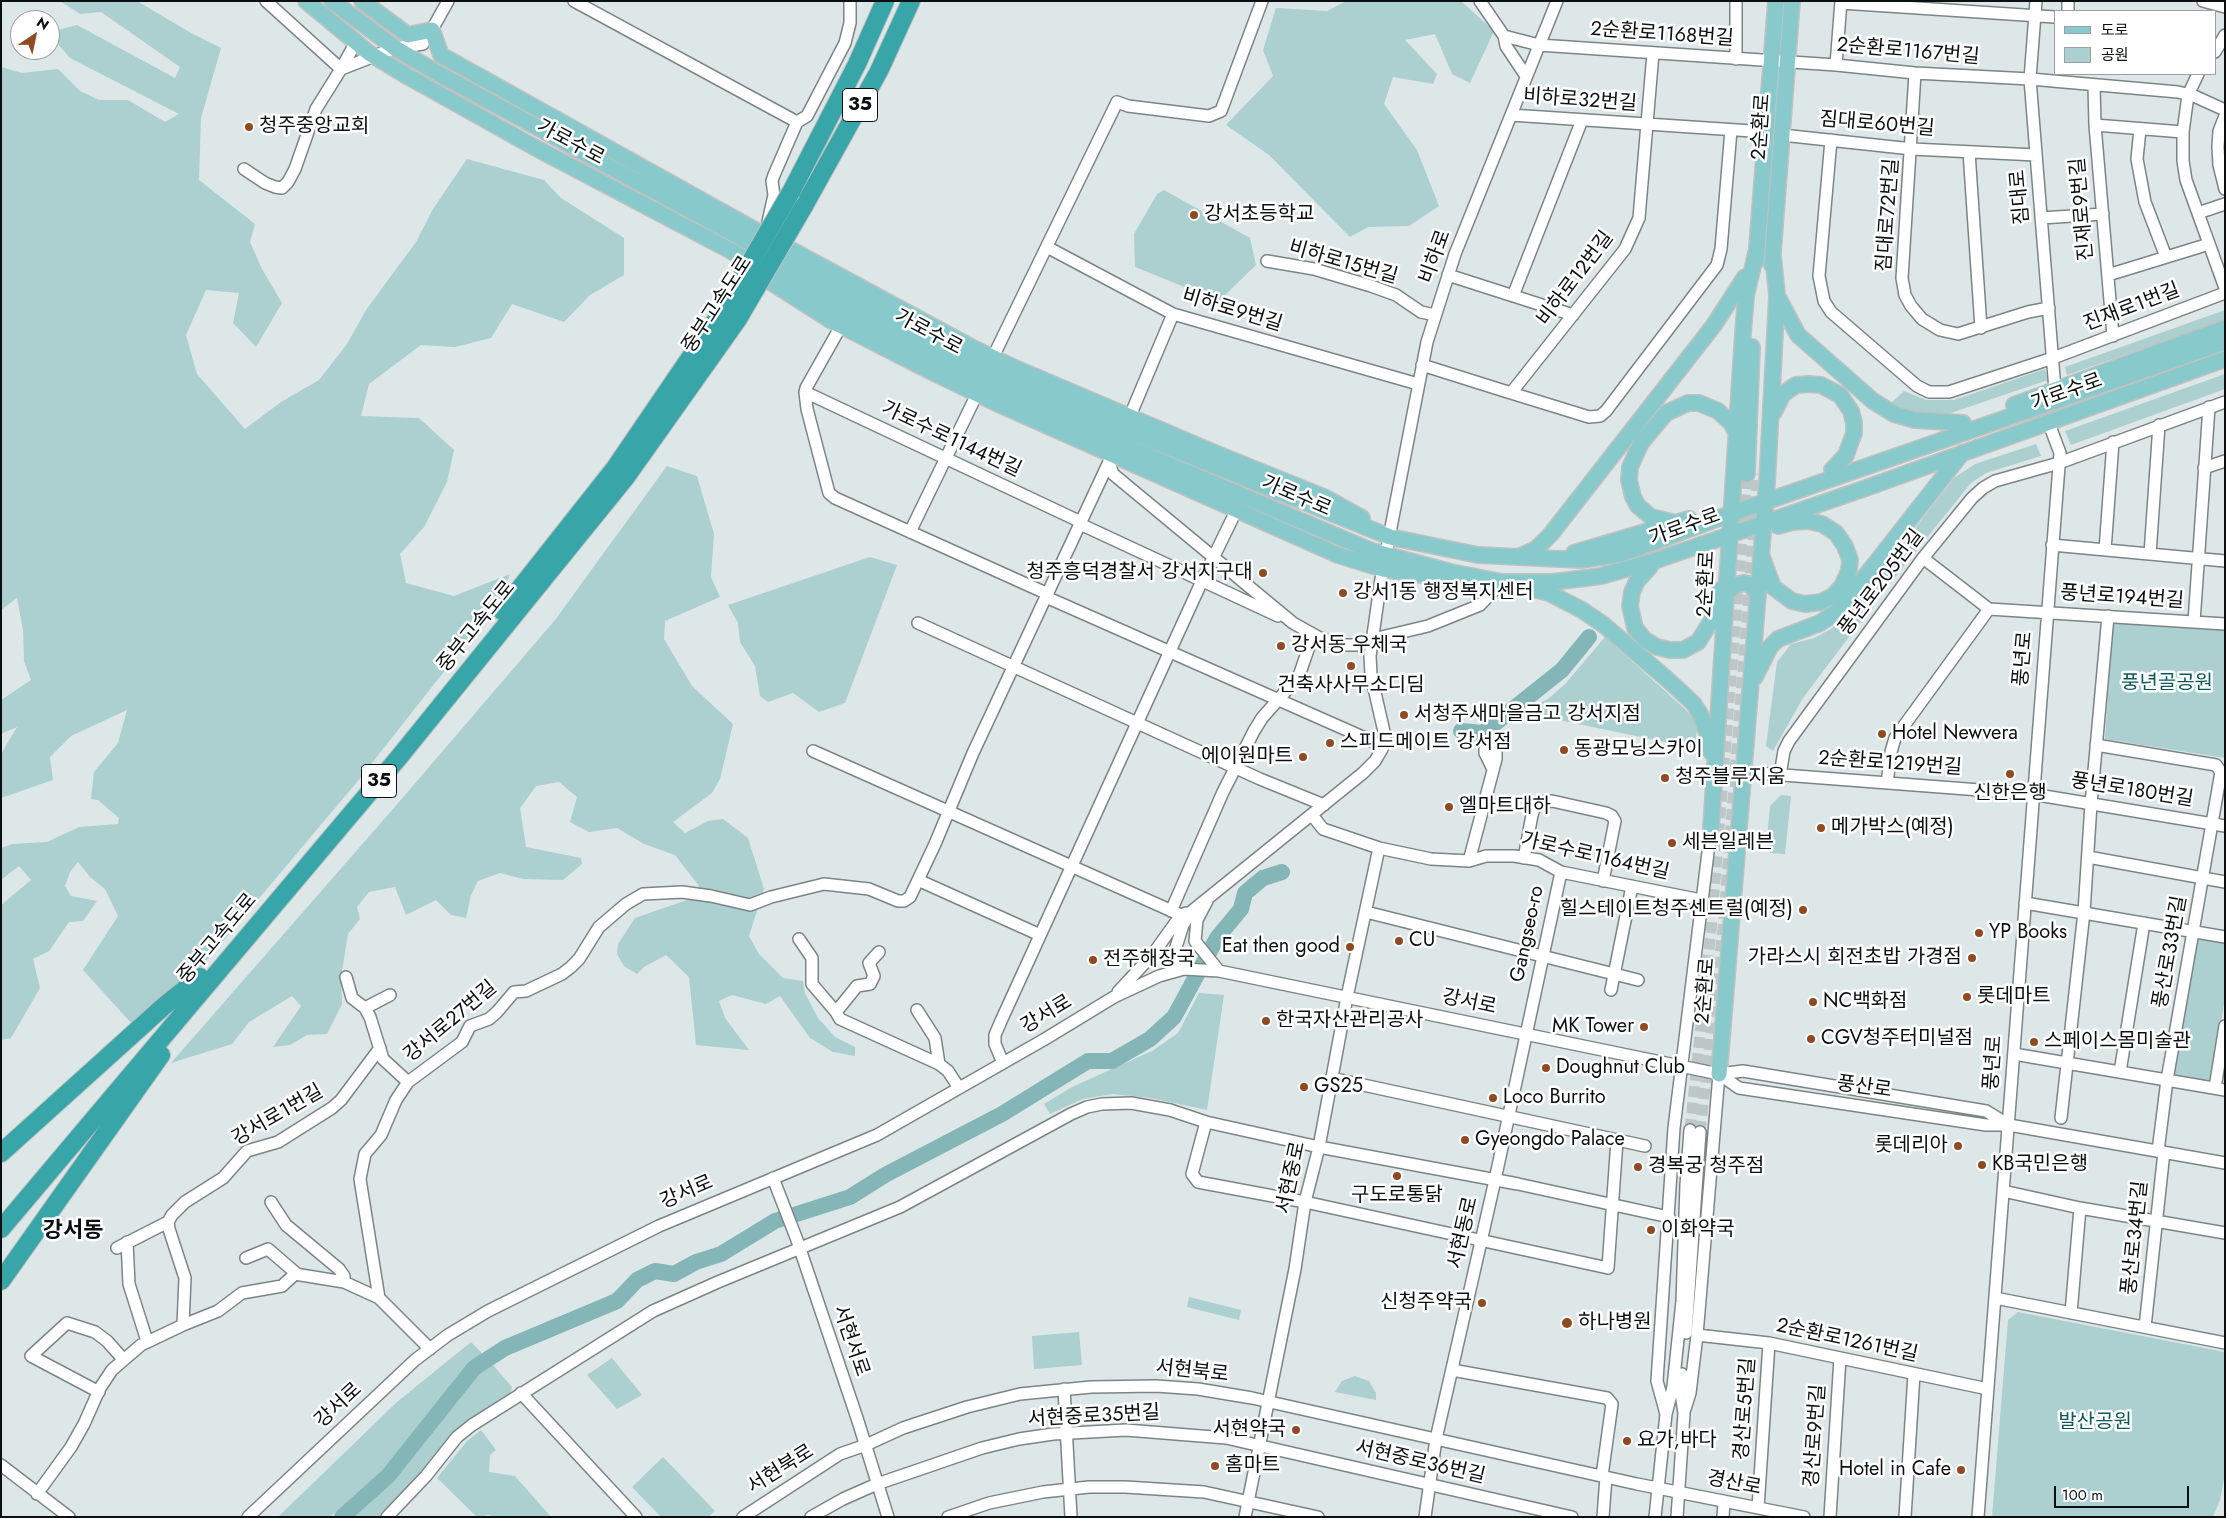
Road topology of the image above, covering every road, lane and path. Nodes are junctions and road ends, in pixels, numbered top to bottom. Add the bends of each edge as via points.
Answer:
1 (266, 1) edge
2 (306, 1) edge
3 (332, 1) edge
4 (362, 1) edge
5 (448, 1) edge
6 (574, 1) edge
7 (850, 1) edge
8 (885, 1) edge
9 (911, 1) edge
10 (1262, 1) edge
11 (1480, 1) edge
12 (1557, 1) edge
13 (1736, 1) edge
14 (1776, 1) edge
15 (1792, 1) edge
16 (2036, 1) edge
17 (2203, 1) edge
18 (1841, 2) edge
19 (2003, 7) edge
20 (2225, 7) edge
21 (2034, 15) junction
22 (2054, 16) edge
23 (432, 30) junction
24 (408, 35) junction
25 (2225, 35) edge
26 (1504, 36) junction
27 (356, 42) junction
28 (423, 44) junction
29 (1539, 45) junction
30 (395, 48) junction
31 (2216, 50) edge
32 (1653, 53) junction
33 (374, 55) junction
34 (441, 55) junction
35 (1736, 59) junction
36 (415, 60) junction
37 (1780, 61) junction
38 (1836, 65) junction
39 (341, 69) junction
40 (1915, 73) junction
41 (2198, 75) edge
42 (406, 76) junction
43 (1526, 76) junction
44 (2065, 78) edge
45 (2030, 79) junction
46 (2094, 85) junction
47 (2188, 95) junction
48 (2225, 110) edge
49 (1511, 116) junction
50 (2225, 116) edge
51 (1582, 120) junction
52 (797, 122) junction
53 (1647, 125) junction
54 (2095, 125) junction
55 (2140, 129) junction
56 (1731, 130) junction
57 (1766, 132) junction
58 (2183, 132) junction
59 (1782, 135) junction
60 (1831, 140) junction
61 (1912, 148) junction
62 (1969, 152) junction
63 (2036, 155) junction
64 (244, 169) dead end
65 (2225, 189) edge
66 (2225, 204) edge
67 (2198, 213) junction
68 (2103, 214) junction
69 (2041, 218) junction
70 (684, 225) junction
71 (764, 235) junction
72 (2209, 244) junction
73 (1047, 247) junction
74 (1756, 253) junction
75 (1773, 256) junction
76 (2166, 257) junction
77 (1267, 261) dead end
78 (2108, 274) junction
79 (1448, 275) junction
80 (2225, 288) edge
81 (2225, 293) edge
82 (1778, 295) junction
83 (1513, 296) junction
84 (2049, 308) junction
85 (1173, 314) junction
86 (730, 315) junction
87 (1435, 315) junction
88 (1573, 315) junction
89 (841, 326) junction
90 (1981, 328) junction
91 (2225, 328) edge
92 (2114, 336) junction
93 (2225, 342) edge
94 (993, 357) junction
95 (2053, 358) junction
96 (2225, 359) edge
97 (1422, 365) junction
98 (1418, 384) junction
99 (2055, 390) junction
100 (805, 392) junction
101 (1511, 393) junction
102 (977, 394) junction
103 (2225, 402) edge
104 (2209, 407) junction
105 (2048, 421) junction
106 (1963, 424) junction
107 (2159, 425) junction
108 (1736, 432) junction
109 (1769, 438) junction
110 (1119, 441) junction
111 (2113, 442) junction
112 (1964, 451) junction
113 (946, 459) junction
114 (2225, 461) edge
115 (2059, 463) junction
116 (2204, 468) junction
117 (1832, 470) junction
118 (1805, 488) junction
119 (1765, 497) junction
120 (1810, 506) junction
121 (1237, 509) junction
122 (1731, 509) junction
123 (1080, 523) junction
124 (1677, 523) junction
125 (1786, 524) junction
126 (1763, 526) junction
127 (910, 532) junction
128 (1390, 537) junction
129 (1729, 542) junction
130 (2052, 545) junction
131 (2105, 550) junction
132 (1455, 551) junction
133 (1761, 554) junction
134 (2150, 554) junction
135 (1214, 556) junction
136 (1512, 558) junction
137 (1923, 558) junction
138 (2198, 558) junction
139 (1538, 560) junction
140 (2225, 561) edge
141 (1385, 562) junction
142 (1650, 567) junction
143 (1451, 572) junction
144 (1202, 581) junction
145 (1502, 582) junction
146 (1726, 593) junction
147 (1047, 595) junction
148 (1758, 595) junction
149 (1989, 609) junction
150 (2047, 612) junction
151 (2108, 616) junction
152 (2194, 622) junction
153 (918, 623) dead end
154 (1292, 623) junction
155 (2225, 624) edge
156 (1313, 635) junction
157 (1372, 638) junction
158 (1170, 651) junction
159 (1014, 667) junction
160 (1751, 685) junction
161 (1278, 700) junction
162 (1137, 724) junction
163 (2096, 745) junction
164 (1383, 746) junction
165 (813, 751) dead end
166 (1492, 767) dead end
167 (1236, 768) junction
168 (1744, 772) junction
169 (1780, 775) junction
170 (1887, 783) junction
171 (2032, 794) junction
172 (2091, 804) junction
173 (1324, 805) junction
174 (949, 812) junction
175 (1312, 816) junction
176 (2212, 824) junction
177 (2225, 826) edge
178 (1711, 828) junction
179 (1380, 848) junction
180 (2088, 857) junction
181 (1524, 858) junction
182 (1468, 861) junction
183 (1072, 867) junction
184 (1561, 872) junction
185 (2203, 879) junction
186 (918, 880) junction
187 (1603, 881) junction
188 (2225, 882) edge
189 (1632, 886) junction
190 (1210, 896) junction
191 (1701, 900) junction
192 (2025, 904) junction
193 (1182, 912) junction
194 (1366, 912) junction
195 (2084, 912) junction
196 (2144, 923) junction
197 (2193, 931) junction
198 (1040, 936) junction
199 (2225, 937) edge
200 (800, 939) dead end
201 (879, 952) dead end
202 (1542, 956) junction
203 (1179, 970) junction
204 (1219, 971) junction
205 (1614, 974) junction
206 (346, 977) dead end
207 (204, 980) junction
208 (1638, 980) dead end
209 (1611, 990) dead end
210 (390, 995) dead end
211 (1114, 997) junction
212 (1348, 997) junction
213 (365, 1008) junction
214 (917, 1010) dead end
215 (836, 1012) junction
216 (2225, 1026) edge
217 (1526, 1034) junction
218 (380, 1048) junction
219 (2014, 1054) junction
220 (1003, 1063) junction
221 (940, 1064) junction
222 (2066, 1064) junction
223 (1682, 1066) junction
224 (2120, 1072) junction
225 (1719, 1074) junction
226 (1331, 1078) junction
227 (2167, 1080) junction
228 (408, 1082) junction
229 (959, 1088) junction
230 (2220, 1089) edge
231 (1508, 1117) junction
232 (2062, 1118) dead end
233 (1206, 1122) junction
234 (2009, 1124) junction
235 (1617, 1140) junction
236 (1645, 1146) dead end
237 (1319, 1147) junction
238 (1, 1152) edge
239 (2161, 1152) junction
240 (2225, 1163) edge
241 (773, 1178) junction
242 (1495, 1180) junction
243 (2004, 1191) junction
244 (271, 1202) dead end
245 (1305, 1202) junction
246 (1614, 1206) junction
247 (2080, 1208) junction
248 (1, 1214) edge
249 (1669, 1217) junction
250 (2156, 1220) junction
251 (168, 1222) junction
252 (1, 1229) edge
253 (2225, 1233) edge
254 (1482, 1241) junction
255 (127, 1242) junction
256 (798, 1244) junction
257 (117, 1248) dead end
258 (246, 1258) dead end
259 (297, 1274) junction
260 (1, 1281) edge
261 (344, 1282) junction
262 (380, 1298) junction
263 (1995, 1298) junction
264 (2071, 1313) junction
265 (183, 1325) junction
266 (2145, 1327) junction
267 (1697, 1335) junction
268 (147, 1341) junction
269 (1769, 1343) junction
270 (2225, 1343) edge
271 (430, 1349) junction
272 (1840, 1358) junction
273 (123, 1359) junction
274 (1452, 1370) junction
275 (1914, 1374) junction
276 (1064, 1389) junction
277 (1988, 1389) junction
278 (99, 1392) junction
279 (521, 1393) junction
280 (1268, 1402) junction
281 (1684, 1413) junction
282 (1666, 1414) junction
283 (1066, 1433) junction
284 (1436, 1439) junction
285 (866, 1445) junction
286 (1259, 1445) junction
287 (1, 1465) edge
288 (1604, 1476) junction
289 (877, 1484) junction
290 (1430, 1485) junction
291 (1657, 1488) junction
292 (1070, 1489) junction
293 (1679, 1492) junction
294 (37, 1494) junction
295 (1248, 1501) junction
296 (1724, 1502) junction
297 (1758, 1508) junction
298 (69, 1517) edge
299 (248, 1517) edge
300 (387, 1517) edge
301 (636, 1517) edge
302 (743, 1517) edge
303 (811, 1517) edge
304 (888, 1517) edge
305 (948, 1517) edge
306 (1071, 1517) edge
307 (1244, 1517) edge
308 (1318, 1517) edge
309 (1424, 1517) edge
310 (1572, 1517) edge
311 (1603, 1517) edge
312 (1655, 1517) edge
313 (1677, 1517) edge
314 (1723, 1517) edge
315 (1804, 1517) edge
316 (1830, 1517) edge
317 (1905, 1517) edge
318 (1978, 1517) edge

1 - 39 street
2 - 27 main road, 가로수로
3 - 30 main road, 가로수로
4 - 24 main road, 가로수로
5 - 23 street
6 - 52 street
7 - 52 street via 846,43 807,116
8 - 86 highway, 중부고속도로 / 35, bridge via 857,64
9 - 86 highway, 중부고속도로 / 35, bridge via 879,72 804,206
10 - 73 street via 1221,111 1209,116 1117,102
11 - 26 street
12 - 29 street, 비하로
13 - 35 street
14 - 37 main road, 2순환로
15 - 37 main road, 2순환로
16 - 21 street, 짐대로
17 - 20 street
18 - 19 street
18 - 38 street
19 - 21 street
21 - 22 street
21 - 45 street, 짐대로
23 - 24 main road
23 - 28 street
23 - 34 main road
24 - 28 street, 가로수로
25 - 31 street
26 - 29 street, 2순환로1168번길
26 - 43 street via 1506,46
27 - 33 main road, 가로수로
27 - 39 street
28 - 30 street
28 - 34 street, 가로수로
28 - 36 street
29 - 32 street, 2순환로1168번길
29 - 43 street, 비하로
30 - 33 street
30 - 36 main road, 가로수로
32 - 35 street, 2순환로1168번길
32 - 53 street, 비하로12번길
33 - 39 street
33 - 42 main road, 가로수로
34 - 71 main road, 가로수로
35 - 37 street, 2순환로1168번길
36 - 42 street
36 - 110 main road, 가로수로 via 965,358 1051,399
37 - 38 street, 2순환로1167번길
37 - 57 main road, 2순환로
37 - 59 main road, 2순환로
38 - 40 street, 2순환로1167번길
39 - 64 street via 316,109 288,182 282,188 275,187
40 - 45 street, 2순환로1167번길
40 - 61 street, 짐대로72번길
41 - 47 street
42 - 70 main road, 가로수로
43 - 49 street, 비하로
44 - 45 street, 2순환로1167번길
44 - 46 street, 2순환로1167번길
45 - 63 street, 짐대로
46 - 47 street, 2순환로1167번길
46 - 54 street, 진재로9번길
47 - 48 street, 2순환로1167번길
47 - 58 street
49 - 51 street, 비하로32번길
49 - 79 street, 비하로
50 - 65 street via 2219,131 2218,147
51 - 53 street, 비하로32번길
51 - 83 street
52 - 71 street via 772,181 774,195
53 - 56 street, 비하로32번길
53 - 88 street, 비하로12번길 via 1639,218 1625,248
54 - 55 street
54 - 68 street, 진재로9번길
55 - 58 street
55 - 76 street via 2137,159 2145,202
56 - 57 street, 비하로32번길
56 - 101 street via 1717,264 1606,411 1600,416 1589,416
57 - 74 main road, 2순환로
58 - 67 street via 2186,180
59 - 60 street, 짐대로60번길
59 - 75 main road, 2순환로
60 - 61 street, 짐대로60번길
60 - 95 street, 진재로1번길 via 1819,276 1824,301 1831,312 1916,386 1929,392 1949,392
61 - 62 street, 짐대로60번길
61 - 90 street, 짐대로72번길 via 1902,278 1905,295 1922,319 1940,330 1958,334
62 - 63 street, 짐대로60번길
62 - 90 street
63 - 69 street, 짐대로
66 - 67 street
67 - 72 street
68 - 69 street
68 - 78 street, 진재로9번길
69 - 84 street, 짐대로
70 - 89 main road
70 - 110 main road, 가로수로 via 958,372
71 - 94 main road, 가로수로
72 - 76 street, 진재로9번길
72 - 80 street
73 - 85 street, 비하로9번길
73 - 94 street
74 - 75 main road, 2순환로 via 1753,474
74 - 108 main road, 2순환로 via 1746,296
74 - 136 main road via 1732,300 1551,534 1531,552
75 - 82 main road, 2순환로
76 - 78 street, 진재로9번길
77 - 87 street, 비하로15번길 via 1314,269 1371,286 1396,295 1421,312
78 - 92 street
79 - 83 street
79 - 87 street, 비하로
81 - 92 street, 진재로1번길
82 - 106 main road via 1798,335 1873,402 1894,414 1915,420
82 - 109 main road, 2순환로
83 - 88 street
84 - 90 street, 짐대로72번길
84 - 95 street, 짐대로
85 - 98 street, 비하로9번길
85 - 110 street
86 - 207 highway, 중부고속도로 / 35 via 615,468 392,750
87 - 97 street, 비하로
88 - 101 street, 비하로12번길
89 - 100 street
89 - 102 main road
91 - 99 main road, 가로수로
92 - 95 street, 진재로1번길
93 - 118 main road, 가로수로
94 - 110 main road, 가로수로
95 - 99 street, 짐대로
96 - 105 main road, 가로수로
97 - 98 street, 비하로
97 - 101 street
98 - 128 street, 비하로
99 - 106 main road, 가로수로
100 - 113 street, 가로수로1144번길
100 - 127 street via 828,493
102 - 110 main road
102 - 113 street
103 - 104 street, 풍년로205번길
104 - 107 street, 풍년로205번길
104 - 116 street, 풍년로194번길
105 - 112 main road, 가로수로
105 - 115 street, 풍년로 via 2060,453
106 - 117 main road, 가로수로
107 - 111 street, 풍년로205번길
107 - 134 street
108 - 122 main road, 2순환로
108 - 124 main road via 1718,411 1699,403 1688,403 1666,413 1641,444 1630,467 1633,497 1651,516
109 - 117 main road via 1776,407 1786,390 1809,384 1827,387 1846,402 1854,423 1849,450
109 - 119 main road, 2순환로
110 - 121 main road
110 - 123 street
110 - 128 main road, 가로수로 via 1222,456 1324,497
110 - 135 street via 1113,474
110 - 141 main road, 가로수로
111 - 115 street, 풍년로205번길
111 - 131 street
112 - 120 main road, 가로수로
112 - 160 main road via 1838,611 1820,623 1778,639 1768,651
113 - 123 street, 가로수로1144번길
113 - 127 street
114 - 116 street
115 - 130 street, 풍년로
115 - 137 street, 풍년로205번길 via 1995,481 1983,488
116 - 138 street, 풍년로194번길
117 - 119 main road, 가로수로
118 - 119 main road, 가로수로
118 - 120 main road via 1800,495 1801,500
119 - 122 main road, 가로수로
119 - 126 main road, 2순환로
120 - 125 main road
120 - 126 main road, 가로수로
121 - 135 street
121 - 141 main road via 1338,554
122 - 124 main road
122 - 129 main road, 2순환로
122 - 139 main road, 가로수로 via 1621,554 1582,560
123 - 144 street, 가로수로1144번길
123 - 147 street
124 - 139 main road via 1580,552
125 - 126 main road
125 - 133 main road via 1819,523 1841,539 1850,564 1839,590 1829,599 1817,603 1792,601 1773,587
126 - 129 main road, 가로수로
126 - 133 main road, 2순환로
127 - 147 street
128 - 132 main road, 가로수로
128 - 141 street
129 - 142 main road
129 - 142 main road via 1712,620 1698,642 1683,650 1652,645 1633,623 1632,592 1641,574
129 - 145 main road, 가로수로 via 1601,576 1553,582
129 - 146 main road, 2순환로
130 - 131 street
130 - 150 street, 풍년로
131 - 134 street
132 - 136 main road, 가로수로
132 - 143 main road via 1448,563
133 - 148 main road, 2순환로
134 - 138 street
135 - 144 street
135 - 154 street
136 - 139 main road, 가로수로
137 - 149 street
137 - 169 street, 풍년로205번길 via 1788,741
138 - 140 street
138 - 152 street, 풍년로194번길
141 - 143 main road, 가로수로
141 - 145 main road via 1448,580
141 - 157 street
142 - 145 main road via 1606,581 1572,587
143 - 145 main road, 가로수로
144 - 154 street, 가로수로1144번길
144 - 158 street
145 - 157 street via 1480,605 1460,614 1428,626
145 - 178 main road via 1549,593 1582,610 1604,625 1693,703 1710,741
146 - 148 main road via 1744,583
146 - 178 main road, 2순환로
147 - 158 street
147 - 159 street
148 - 160 main road, 2순환로
149 - 150 street, 풍년로194번길
149 - 170 street via 1895,738
150 - 151 street, 풍년로194번길
150 - 171 street, 풍년로
151 - 152 street, 풍년로194번길
151 - 163 street
152 - 155 street, 풍년로194번길
153 - 159 street
154 - 156 street
156 - 157 street via 1343,645 1356,645
156 - 161 street via 1299,676
157 - 164 street via 1371,675 1385,736
158 - 161 street
158 - 162 street
159 - 162 street
159 - 174 street
160 - 168 main road, 2순환로
161 - 164 street
161 - 167 street via 1262,718
162 - 167 street
162 - 183 street
163 - 172 street
163 - 176 street, 풍산로33번길 via 2216,765 2221,772
164 - 173 street via 1375,761
165 - 174 street
166 - 182 street
167 - 173 street
167 - 193 street via 1223,792
168 - 169 street, 2순환로1219번길
168 - 225 main road, 2순환로
169 - 170 street, 2순환로1219번길
170 - 171 street, 2순환로1219번길
171 - 172 street, 풍년로180번길
171 - 192 street, 풍년로
172 - 176 street, 풍년로180번길
172 - 180 street
173 - 175 street
174 - 183 street
174 - 186 street
175 - 179 street, 가로수로1164번길 via 1323,829
175 - 190 street
176 - 177 street, 풍년로180번길
176 - 185 street, 풍산로33번길
178 - 191 street
179 - 182 street, 가로수로1164번길 via 1431,859
179 - 194 street, 서현중로
180 - 185 street, 풍산로33번길
180 - 195 street
181 - 182 street, 가로수로1164번길 via 1486,856
181 - 184 street, 가로수로1164번길 via 1539,860
181 - 187 street via 1532,814 1539,802 1552,801 1606,813 1616,821
183 - 193 street
183 - 198 street
184 - 187 street, 가로수로1164번길
184 - 202 street, Gangseo-ro
185 - 188 street, 풍산로33번길
185 - 197 street, 풍산로33번길
186 - 198 street
186 - 228 street, 강서로27번길 via 910,897 898,902 869,889 824,884 750,905 682,892 643,894 599,927 571,967 526,991 514,992 498,1012 470,1026 462,1042
187 - 189 street, 가로수로1164번길
189 - 191 street, 가로수로1164번길
189 - 205 street
190 - 193 street
190 - 204 street via 1197,920 1195,936 1198,946
191 - 223 street
192 - 195 street
192 - 219 street, 풍년로
193 - 203 street via 1183,925 1176,947
193 - 211 street via 1154,954
194 - 202 street
194 - 212 street, 서현중로
195 - 196 street
195 - 222 street
196 - 197 street
196 - 224 street
197 - 199 street
197 - 227 street, 풍산로33번길
198 - 220 street via 996,1035 995,1044
200 - 215 street via 812,958 812,984
201 - 215 street via 869,963 874,976 870,984 857,986
202 - 205 street
202 - 217 street, Gangseo-ro
203 - 204 street, 강서로
203 - 211 street, 강서로
204 - 212 street, 강서로
205 - 208 street
205 - 209 street
206 - 213 street via 352,998
207 - 238 highway via 164,1006
207 - 248 highway, 중부고속도로 / 35
207 - 252 highway, 중부고속도로 / 35
207 - 260 highway via 171,1041
210 - 213 street
211 - 220 street, 강서로
212 - 217 street, 강서로
212 - 226 street, 서현중로
213 - 218 street
214 - 221 street via 935,1038
215 - 221 street via 840,1019
216 - 230 street
217 - 223 street, 강서로
217 - 231 street, 서현동로
218 - 228 street via 383,1059
218 - 251 street, 강서로1번길 via 332,1108 278,1142 247,1151 223,1178 185,1202
219 - 222 street
219 - 234 street, 풍년로
220 - 229 street, 강서로
221 - 229 street via 948,1070
222 - 224 street
222 - 232 street
223 - 225 street, 풍산로
223 - 249 street via 1674,1128
224 - 227 street
225 - 234 street, 풍산로 via 1743,1071 1986,1111
225 - 234 street, 풍산로 via 1739,1088 1986,1125
225 - 267 street
226 - 231 street
226 - 237 street, 서현중로
227 - 230 street
227 - 239 street, 풍산로33번길
228 - 262 street, 강서로27번길 via 396,1100 381,1135 365,1154 361,1168 360,1179
229 - 241 street, 강서로 via 878,1135
231 - 235 street
231 - 242 street, 서현동로
233 - 237 street
233 - 245 street via 1192,1174 1198,1182
233 - 256 street via 1170,1110 1131,1103 1087,1107 900,1207
234 - 239 street, 풍산로
234 - 243 street, 풍년로
235 - 236 street
235 - 246 street
237 - 242 street
237 - 245 street, 서현중로
239 - 240 street, 풍산로
239 - 250 street, 풍산로34번길
241 - 256 street, 서현서로
241 - 271 street, 강서로 via 659,1226 560,1274 488,1311
242 - 246 street
242 - 254 street, 서현동로
243 - 247 street
243 - 263 street, 풍년로
244 - 261 street via 286,1225 339,1269
245 - 254 street
245 - 280 street, 서현중로
246 - 249 street
246 - 254 street via 1608,1268
247 - 250 street
247 - 264 street
249 - 282 street via 1657,1381
250 - 253 street
250 - 266 street, 풍산로34번길
251 - 255 street
251 - 265 street via 185,1278
254 - 274 street, 서현동로
255 - 257 street
255 - 268 street via 130,1284
256 - 279 street via 653,1311
256 - 285 street, 서현서로
258 - 259 street via 268,1249
259 - 261 street
259 - 265 street via 282,1286 242,1293 218,1311
261 - 262 street
262 - 271 street
263 - 264 street
263 - 277 street, 풍년로
264 - 266 street
265 - 268 street
266 - 270 street
267 - 269 street, 2순환로1261번길
267 - 281 street via 1690,1393
268 - 273 street
269 - 272 street, 2순환로1261번길
269 - 297 street, 경산로5번길
271 - 299 street, 강서로
272 - 275 street, 2순환로1261번길
272 - 316 street, 경산로9번길
273 - 278 street
273 - 278 street via 94,1332 67,1323 32,1356
274 - 284 street, 서현동로
274 - 288 street via 1607,1398 1612,1404
275 - 277 street, 2순환로1261번길
275 - 317 street
276 - 280 street, 서현북로 via 1156,1386 1198,1389
276 - 283 street
276 - 285 street, 서현북로 via 1020,1394 967,1407 903,1428
277 - 318 street, 풍년로
278 - 294 street via 71,1447
279 - 300 street via 457,1437
279 - 301 street
280 - 284 street, 서현북로
280 - 286 street, 서현중로
281 - 282 street via 1680,1387 1690,1302 1695,1131 1686,1185 1682,1301 1673,1387
281 - 293 street
282 - 291 street
283 - 286 street, 서현중로35번길 via 1156,1431
283 - 289 street, 서현중로35번길 via 982,1448
283 - 292 street
284 - 288 street, 서현북로
284 - 290 street, 서현동로
285 - 289 street, 서현서로
285 - 302 street, 서현북로 via 840,1454
286 - 290 street, 서현중로36번길
286 - 295 street, 서현중로
287 - 294 street
288 - 291 street, 서현북로
288 - 311 street
289 - 303 street, 서현중로35번길
289 - 304 street, 서현서로
290 - 309 street, 서현동로
290 - 310 street, 서현중로36번길
291 - 293 street, 경산로
291 - 312 street
292 - 295 street via 1125,1486 1178,1489
292 - 305 street via 1013,1498
292 - 306 street
293 - 296 street, 경산로
293 - 313 street
294 - 298 street
295 - 307 street, 서현중로
295 - 308 street
296 - 297 street, 경산로
296 - 314 street
297 - 315 street, 경산로

